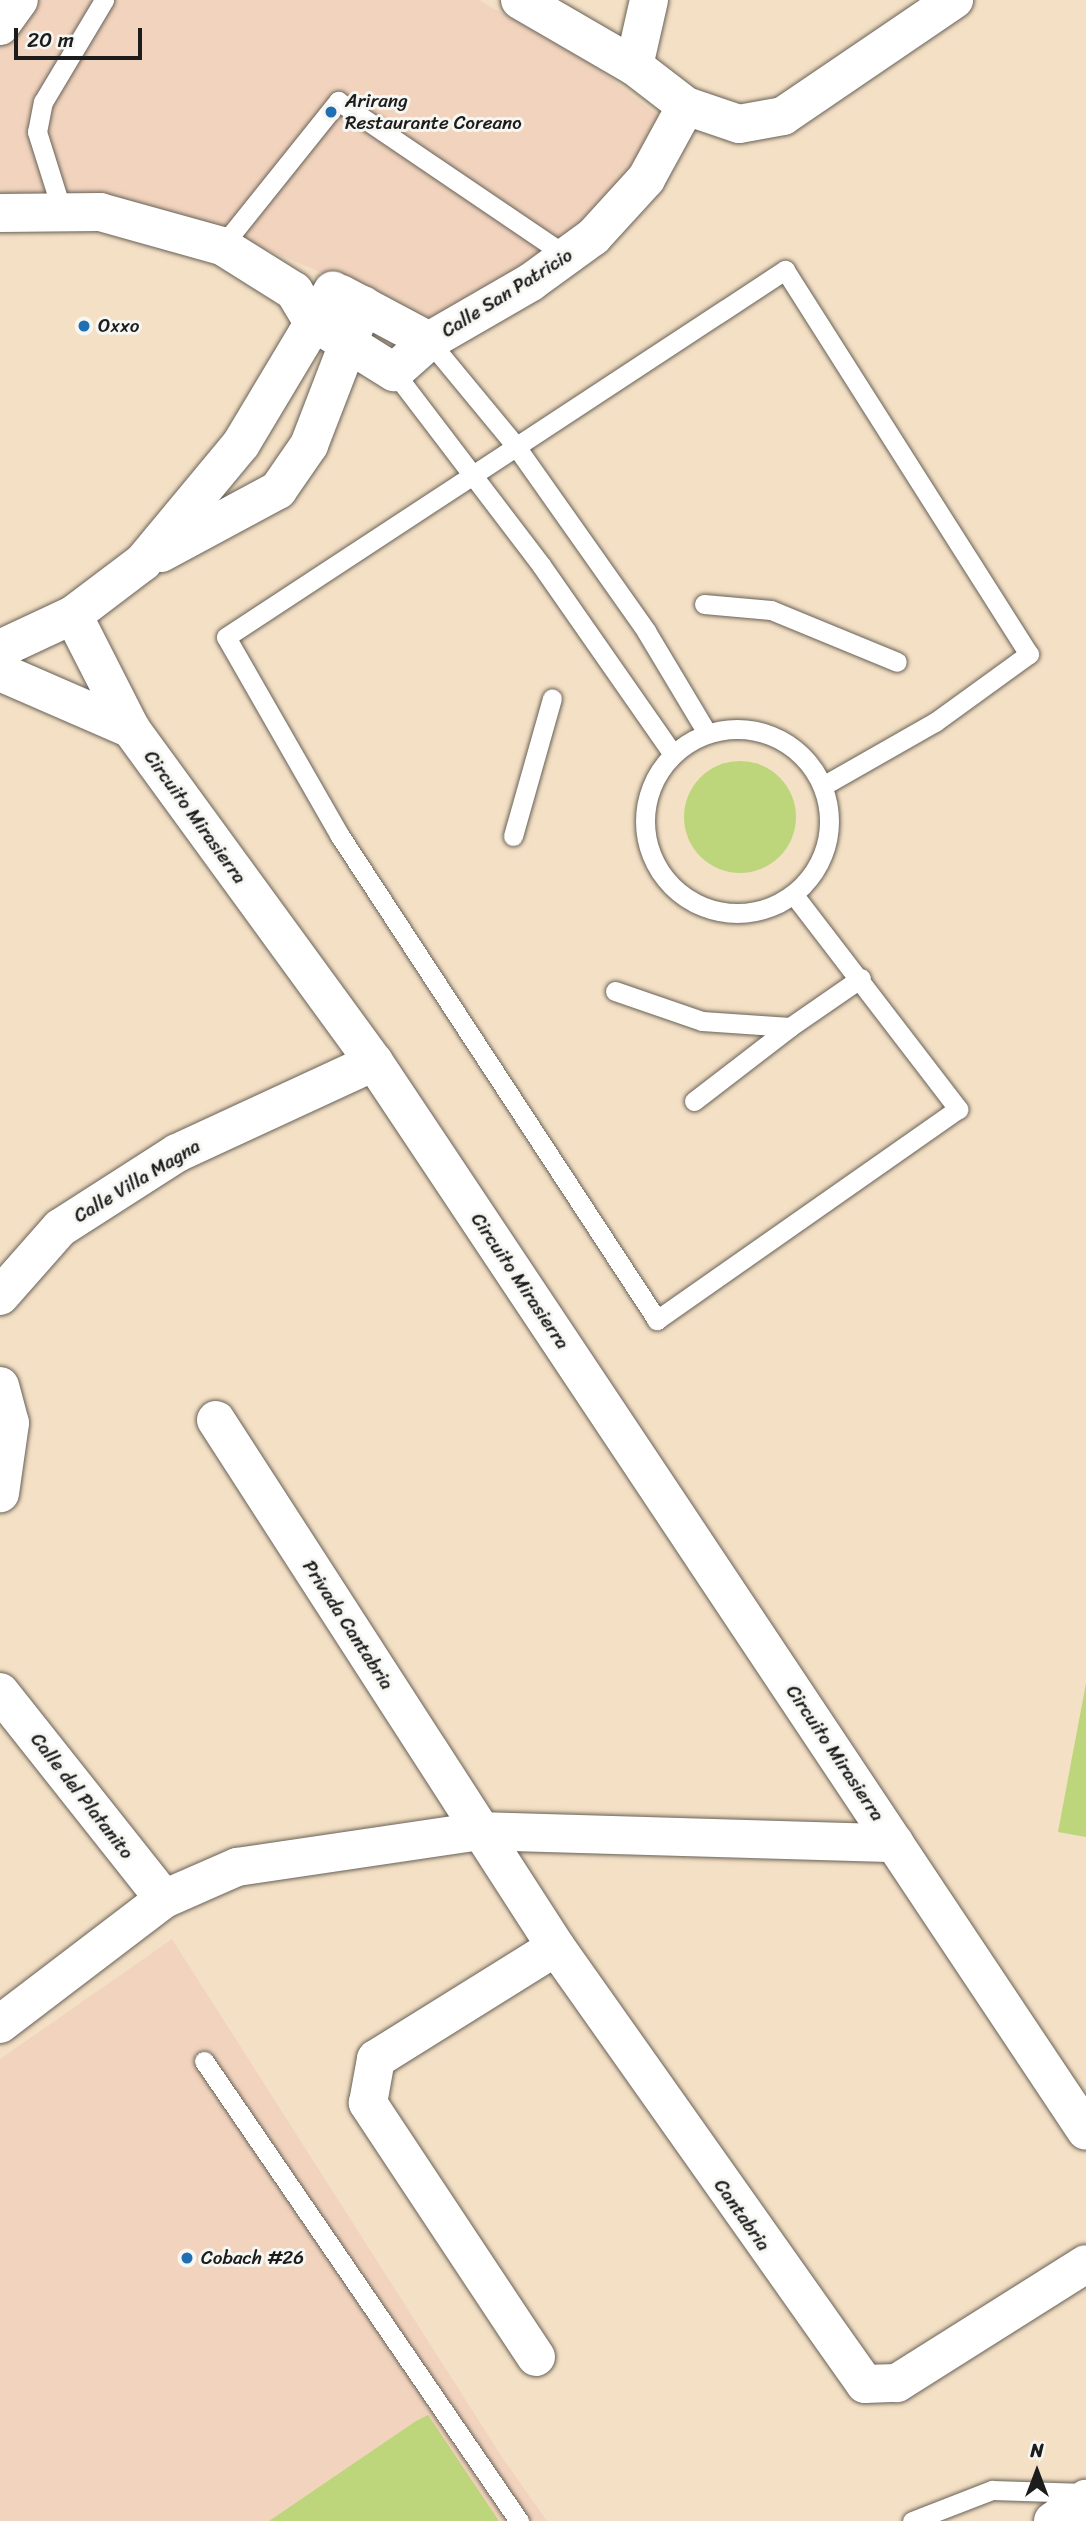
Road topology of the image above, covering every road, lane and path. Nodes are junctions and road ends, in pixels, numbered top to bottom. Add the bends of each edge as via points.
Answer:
1 (19, 0) edge
2 (104, 0) edge
3 (520, 0) edge
4 (649, 0) edge
5 (954, 0) edge
6 (0, 26) edge
7 (634, 66) junction
8 (686, 106) junction
9 (61, 208) junction
10 (0, 214) edge
11 (222, 246) junction
12 (567, 256) junction
13 (329, 309) junction
14 (429, 341) junction
15 (394, 372) junction
16 (515, 445) junction
17 (470, 474) junction
18 (143, 562) junction
19 (704, 604) dead end
20 (73, 615) junction
21 (0, 649) edge
22 (897, 662) dead end
23 (0, 673) edge
24 (552, 698) dead end
25 (131, 730) junction
26 (707, 733) junction
27 (673, 754) junction
28 (823, 786) junction
29 (513, 836) dead end
30 (794, 895) junction
31 (861, 978) junction
32 (615, 991) dead end
33 (790, 1027) junction
34 (374, 1062) junction
35 (694, 1101) dead end
36 (0, 1296) edge
37 (0, 1386) edge
38 (216, 1420) dead end
39 (0, 1493) edge
40 (0, 1692) edge
41 (480, 1831) junction
42 (895, 1843) junction
43 (164, 1899) junction
44 (556, 1947) junction
45 (0, 2024) edge
46 (205, 2061) dead end
47 (1086, 2131) edge
48 (1086, 2264) edge
49 (536, 2357) dead end
50 (1086, 2493) edge
51 (1086, 2499) edge
52 (519, 2521) edge
53 (912, 2521) edge
54 (1054, 2521) edge

1 - 6 main road
2 - 9 lane via 43,103 37,132
3 - 7 main road
4 - 7 main road
5 - 8 main road via 783,116 739,124
7 - 8 main road
8 - 12 main road, Calle San Patricio via 646,179
9 - 10 main road
9 - 11 main road via 160,225
11 - 12 lane via 338,101
11 - 13 main road
12 - 14 main road, Calle San Patricio
13 - 14 main road
13 - 15 main road
13 - 18 main road via 242,444
13 - 18 main road via 309,445 278,490
14 - 15 main road, Calle San Patricio
14 - 16 lane
15 - 17 lane
16 - 17 lane
16 - 26 lane via 646,631
16 - 28 lane via 785,270 1029,654 935,722
17 - 27 lane
17 - 31 lane via 226,637 340,836 657,1320 958,1108
18 - 20 main road
19 - 22 lane via 772,610
20 - 21 main road
20 - 25 main road, Circuito Mirasierra
23 - 25 main road, Circuito Mirasierra
24 - 29 lane
25 - 34 main road, Circuito Mirasierra
26 - 27 lane
26 - 28 lane via 762,732 788,744
27 - 30 lane via 647,793 643,822 648,851 662,877 710,910 768,909
28 - 30 lane via 829,834 822,858
30 - 31 lane
31 - 33 lane
32 - 33 lane via 702,1021
33 - 35 lane
34 - 36 main road, Calle Villa Magna via 177,1153 60,1228
34 - 42 main road, Circuito Mirasierra
37 - 39 main road via 10,1423
38 - 41 main road, Privada Cantabria
40 - 43 main road, Calle del Platanito
41 - 42 main road, Circuito Mirasierra
41 - 43 main road, Circuito Mirasierra via 237,1867
41 - 44 main road, Cantabria
42 - 47 main road, Circuito Mirasierra
43 - 45 main road, Circuito Mirasierra via 111,1945
44 - 48 main road, Cantabria via 864,2384 897,2383
44 - 49 main road via 376,2059 368,2103
46 - 52 lane
50 - 53 lane via 992,2490
51 - 54 main road

